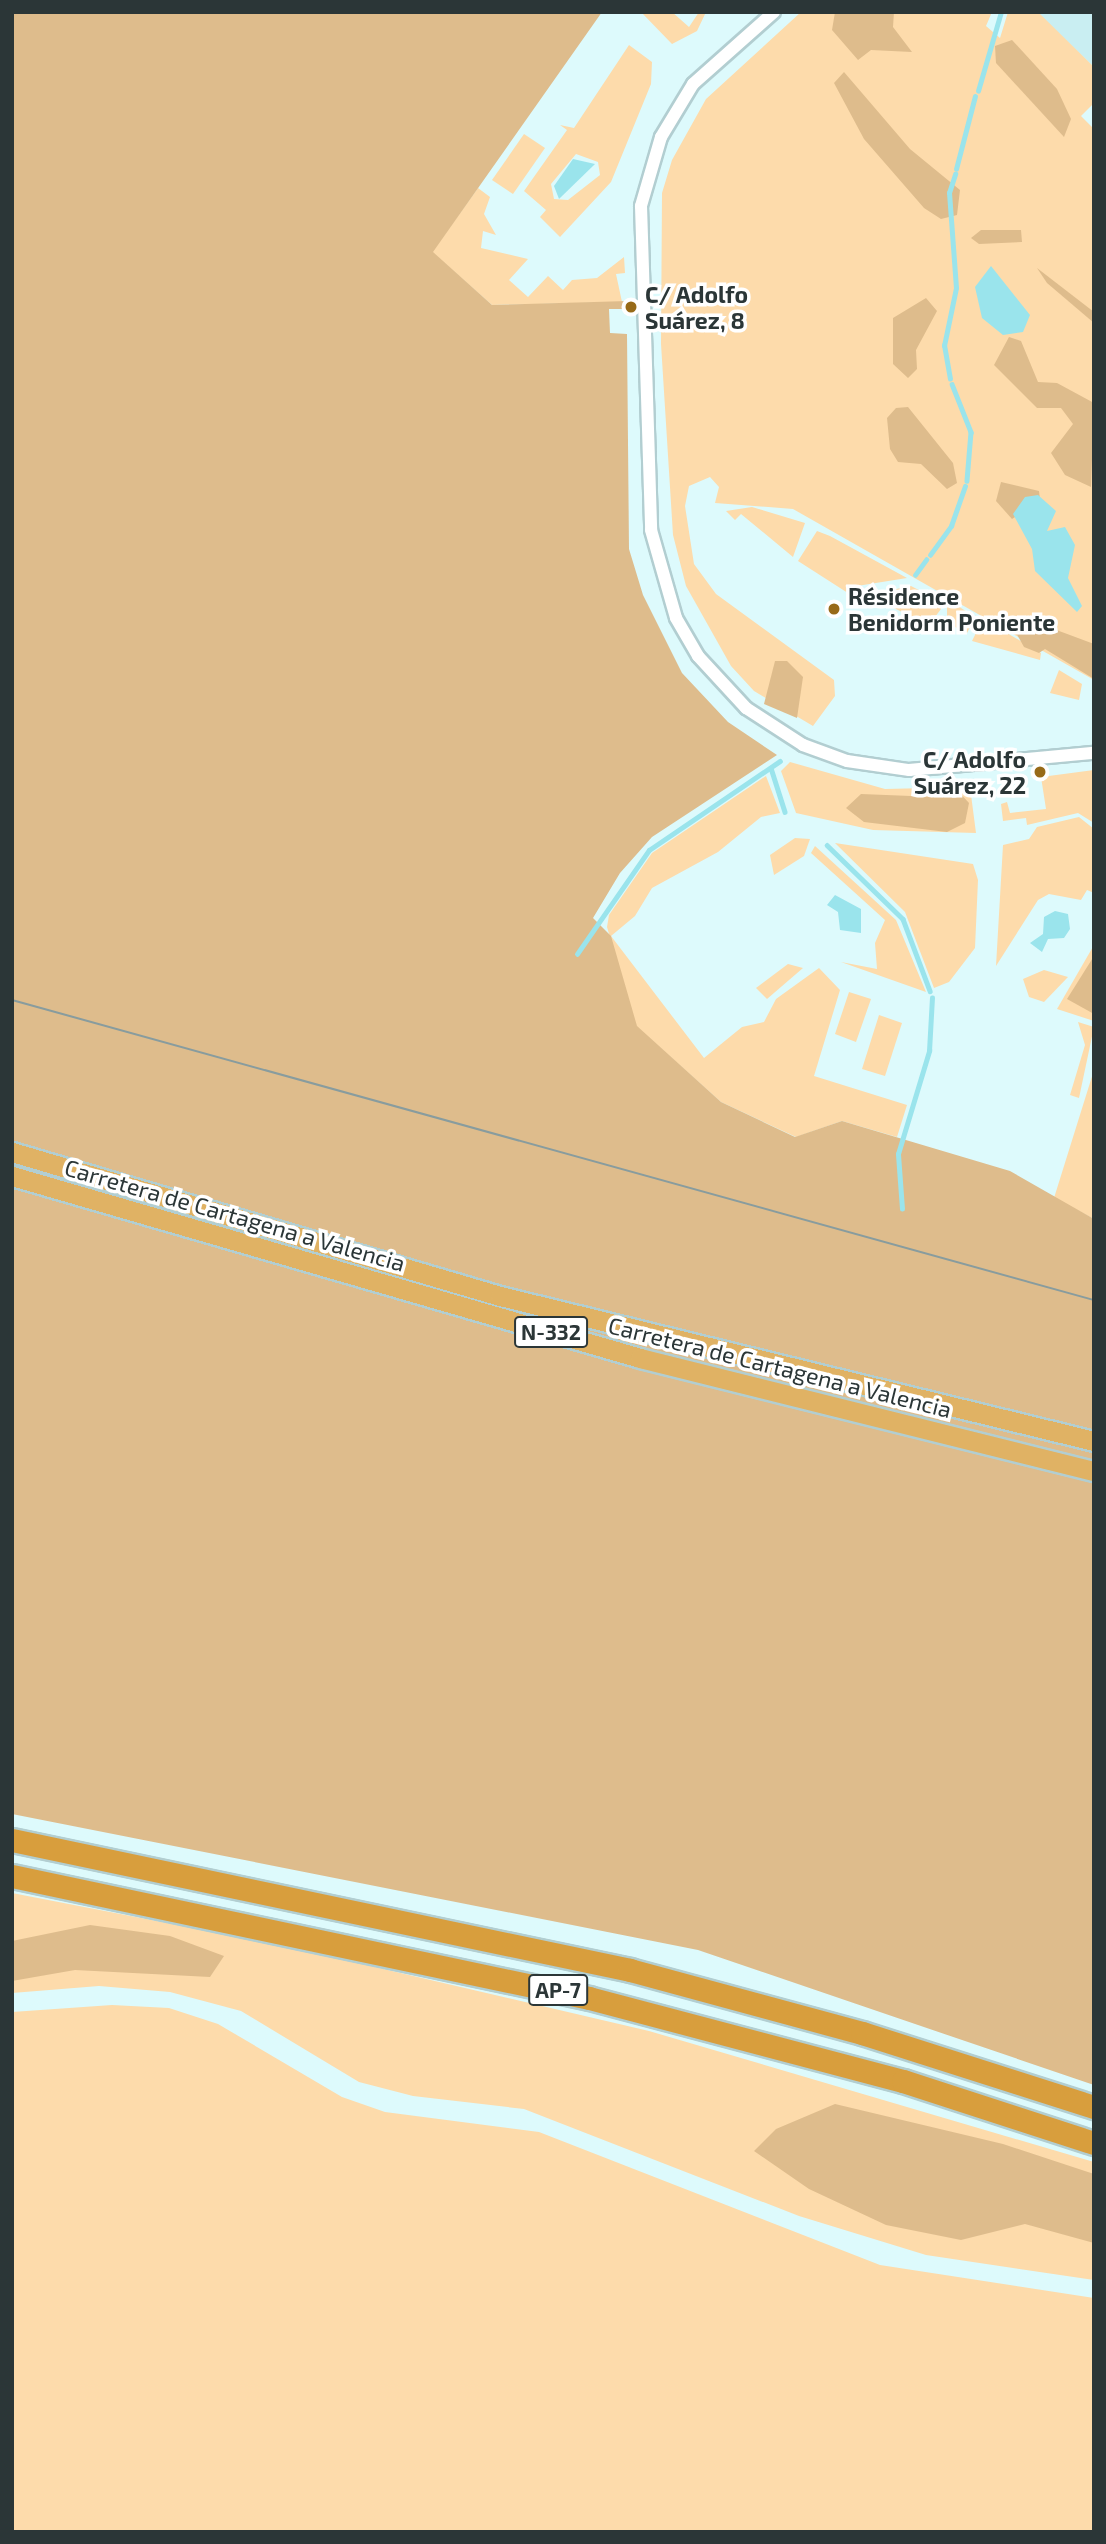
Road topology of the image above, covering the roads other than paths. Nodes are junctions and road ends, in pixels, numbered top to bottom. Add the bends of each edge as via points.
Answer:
1 (774, 12) edge
2 (1094, 753) edge
3 (12, 1152) edge
4 (12, 1176) edge
5 (1094, 1441) edge
6 (1094, 1471) edge
7 (12, 1840) edge
8 (12, 1876) edge
9 (1094, 2107) edge
10 (1094, 2143) edge

1 - 2 street via 693,84 661,137 640,206 651,530 676,618 698,656 746,708 803,745 847,761 909,771
3 - 5 highway, Carretera de Cartagena a Valencia / N-332 via 500,1296
4 - 6 highway, Carretera de Cartagena a Valencia / N-332 via 640,1358
7 - 9 highway, AP-7 via 630,1970 862,2033
8 - 10 highway, AP-7 via 589,1998 903,2081

